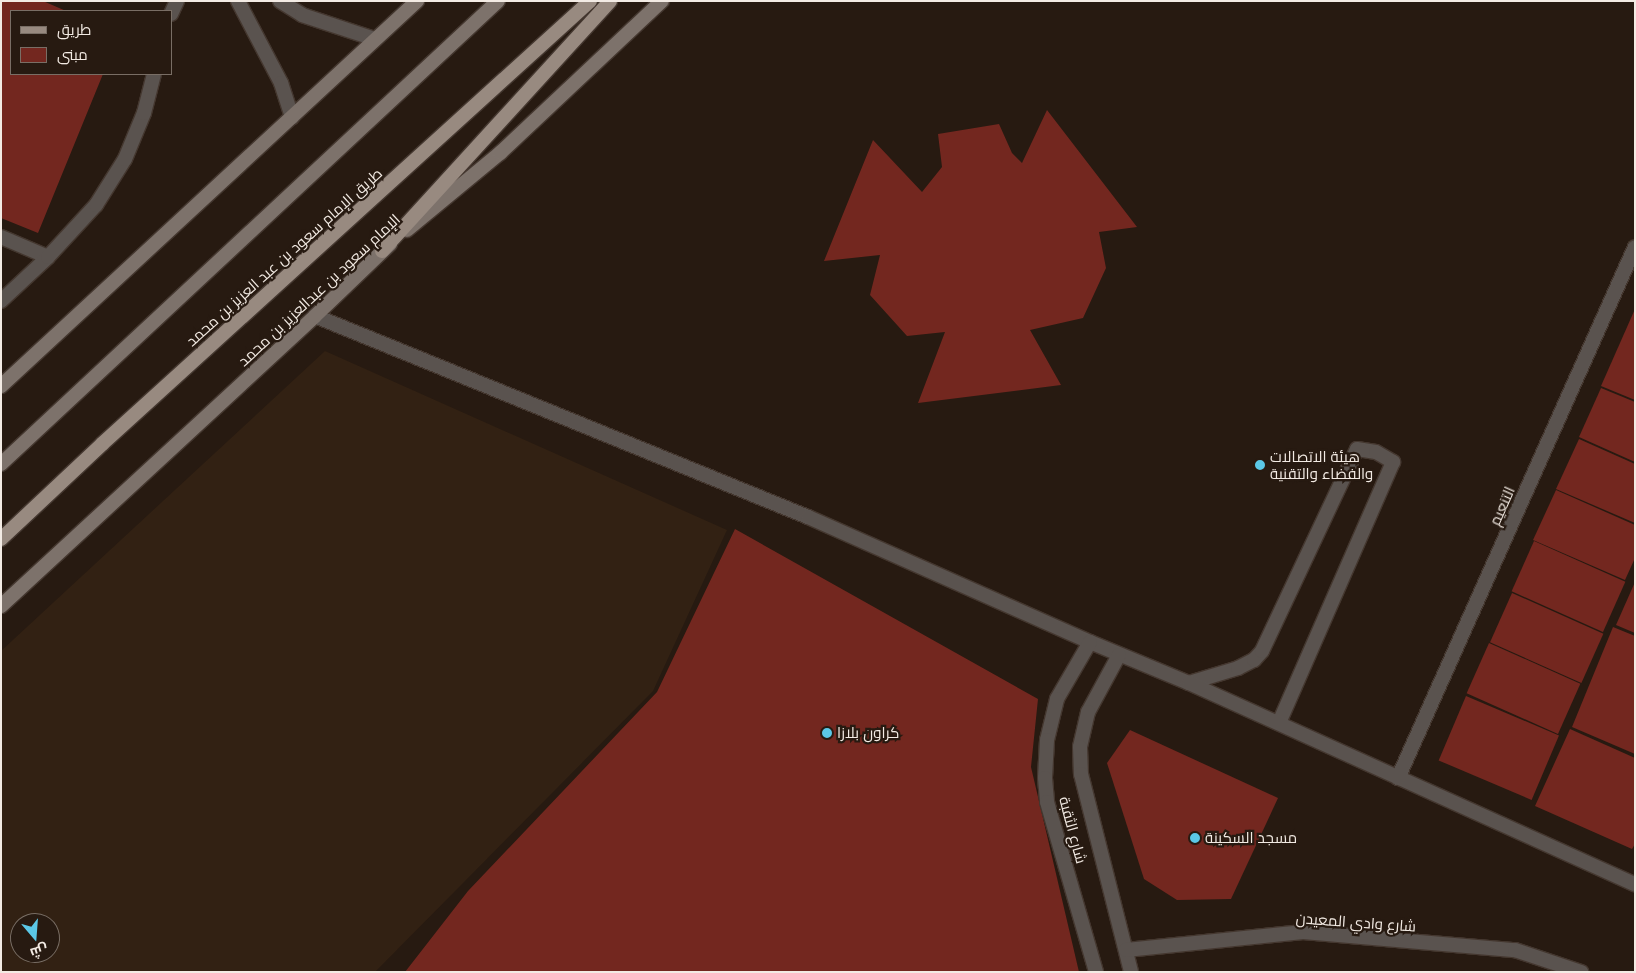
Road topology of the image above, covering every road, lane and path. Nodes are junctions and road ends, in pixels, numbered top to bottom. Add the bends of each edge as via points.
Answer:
1 (238, 1) edge
2 (280, 1) edge
3 (416, 1) edge
4 (498, 1) edge
5 (590, 1) edge
6 (610, 1) edge
7 (662, 1) edge
8 (375, 39) junction
9 (154, 75) edge
10 (292, 117) junction
11 (1, 237) edge
12 (1635, 247) edge
13 (382, 251) junction
14 (48, 257) junction
15 (1, 301) edge
16 (315, 316) junction
17 (1, 386) edge
18 (1, 464) edge
19 (1, 539) edge
20 (1, 606) edge
21 (1090, 642) junction
22 (1119, 655) junction
23 (1189, 683) junction
24 (1280, 723) junction
25 (1398, 778) junction
26 (1635, 884) edge
27 (1126, 950) junction
28 (1096, 972) edge
29 (1131, 972) edge
30 (1581, 972) edge

1 - 10 street via 281,83
2 - 8 street via 302,15
3 - 8 main road
4 - 18 main road
5 - 19 main road, طريق الإمام سعود بن عبد العزيز بن محمد
6 - 13 main road
7 - 13 main road, الإمام سعود بن عبدالعزيز بن محمد via 500,153
8 - 10 main road
9 - 14 street via 144,113 125,159 96,205
10 - 17 main road
11 - 14 street
12 - 25 street, التنعيم
13 - 16 main road, الإمام سعود بن عبدالعزيز بن محمد
14 - 15 street
16 - 20 main road, الإمام سعود بن عبدالعزيز بن محمد
16 - 21 street via 732,484
21 - 22 street
21 - 28 street, شارع الثقبة via 1057,699 1047,740 1045,778 1047,802
22 - 23 street
22 - 27 street, شارع الثقبة via 1088,712 1080,747 1081,774
23 - 24 street
23 - 24 street via 1238,668 1254,660 1262,651 1357,449 1376,452 1393,462
24 - 25 street
25 - 26 street
27 - 29 street, شارع الثقبة
27 - 30 street, شارع وادي المعيدن via 1303,932 1515,950

